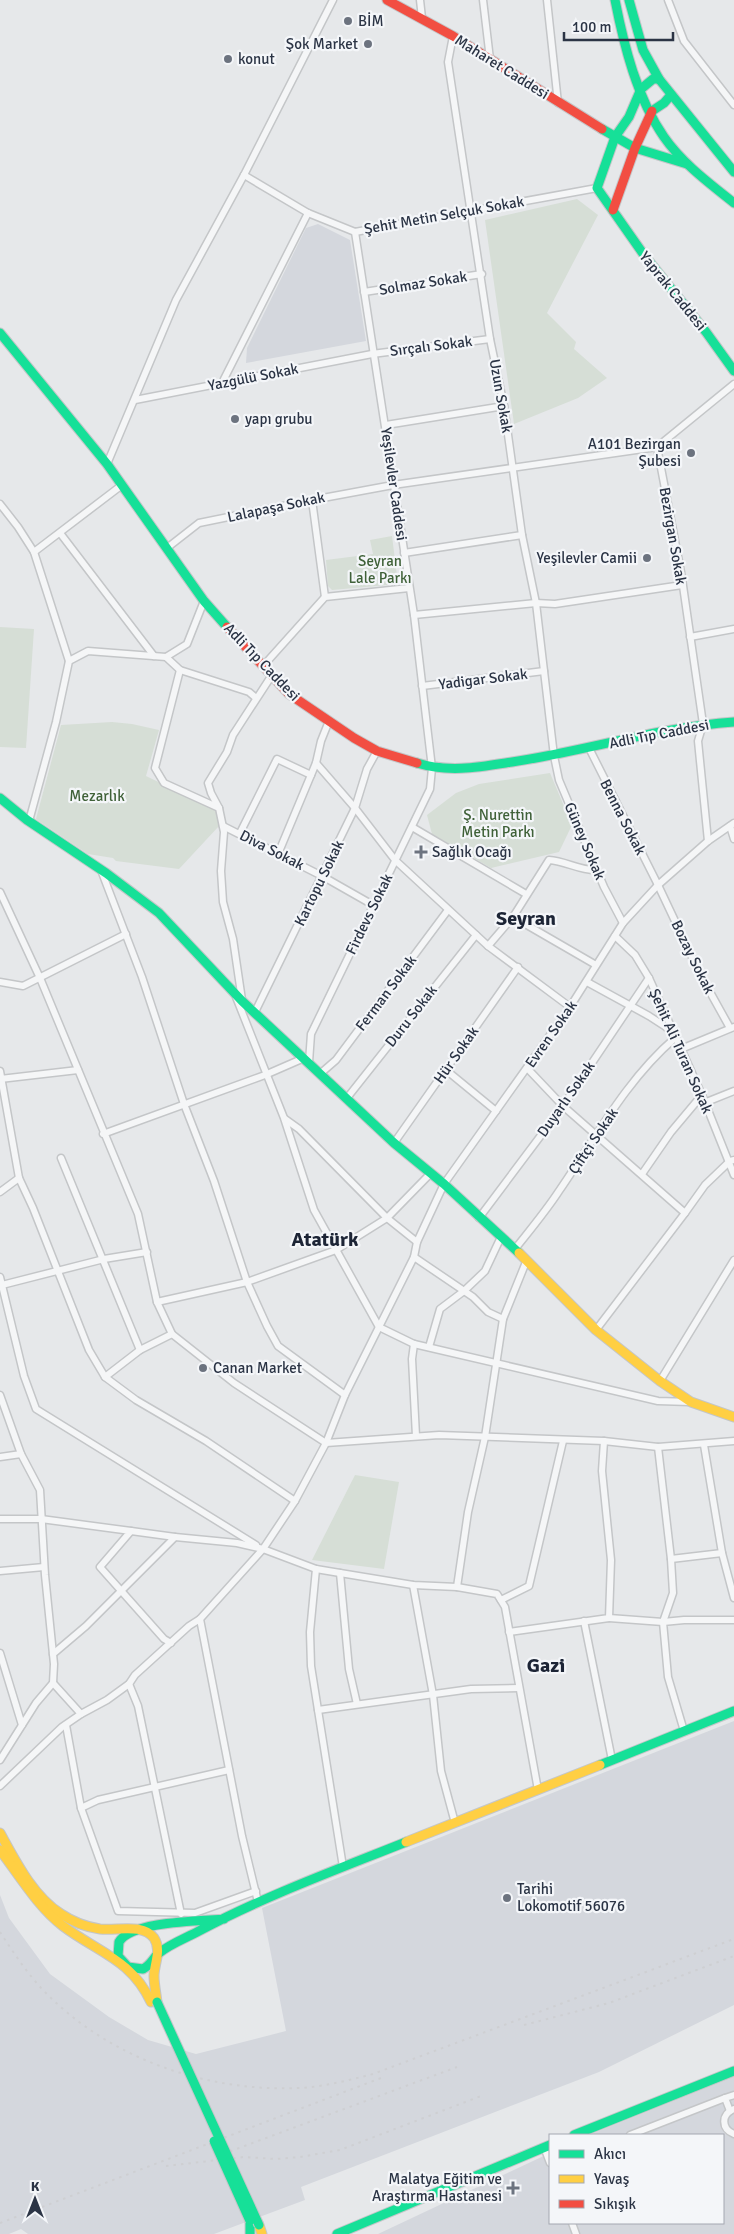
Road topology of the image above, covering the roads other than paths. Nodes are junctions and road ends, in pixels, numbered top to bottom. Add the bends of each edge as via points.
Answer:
1 (333, 0) edge
2 (387, 0) edge
3 (420, 0) edge
4 (483, 0) edge
5 (547, 0) edge
6 (615, 0) edge
7 (629, 0) edge
8 (668, 0) edge
9 (422, 18) junction
10 (453, 36) junction
11 (490, 60) junction
12 (659, 79) junction
13 (641, 89) junction
14 (671, 96) junction
15 (558, 104) junction
16 (734, 105) edge
17 (652, 111) junction
18 (615, 137) junction
19 (635, 148) junction
20 (687, 164) junction
21 (734, 172) edge
22 (244, 175) junction
23 (597, 188) junction
24 (734, 203) edge
25 (613, 210) junction
26 (472, 212) junction
27 (308, 214) junction
28 (355, 232) junction
29 (482, 274) junction
30 (364, 292) junction
31 (0, 334) edge
32 (490, 339) junction
33 (372, 354) junction
34 (734, 371) edge
35 (222, 383) junction
36 (734, 384) edge
37 (135, 400) junction
38 (504, 406) junction
39 (386, 425) junction
40 (658, 447) junction
41 (107, 464) junction
42 (512, 470) junction
43 (122, 485) junction
44 (393, 485) junction
45 (312, 500) junction
46 (0, 504) edge
47 (60, 533) junction
48 (522, 535) junction
49 (168, 548) junction
50 (34, 552) junction
51 (404, 553) junction
52 (682, 585) junction
53 (409, 588) junction
54 (325, 597) junction
55 (204, 601) junction
56 (536, 603) junction
57 (414, 615) junction
58 (734, 629) edge
59 (690, 637) junction
60 (154, 656) junction
61 (166, 657) junction
62 (69, 661) junction
63 (264, 665) junction
64 (180, 670) junction
65 (544, 671) junction
66 (272, 675) junction
67 (422, 686) junction
68 (256, 698) junction
69 (329, 721) junction
70 (734, 722) edge
71 (703, 724) junction
72 (588, 748) junction
73 (377, 751) junction
74 (554, 756) junction
75 (316, 763) junction
76 (432, 768) junction
77 (311, 775) junction
78 (0, 798) edge
79 (220, 808) junction
80 (355, 808) junction
81 (29, 821) junction
82 (732, 824) edge
83 (223, 826) junction
84 (412, 827) junction
85 (240, 833) junction
86 (734, 840) edge
87 (708, 841) junction
88 (278, 854) junction
89 (395, 860) junction
90 (101, 870) junction
91 (597, 870) junction
92 (322, 876) junction
93 (658, 885) junction
94 (0, 892) edge
95 (526, 894) junction
96 (373, 905) junction
97 (448, 910) junction
98 (513, 917) junction
99 (623, 923) junction
100 (126, 934) junction
101 (476, 935) junction
102 (615, 936) junction
103 (488, 946) junction
104 (596, 965) junction
105 (518, 967) junction
106 (40, 978) junction
107 (649, 978) junction
108 (0, 982) edge
109 (587, 982) junction
110 (234, 993) junction
111 (242, 1001) junction
112 (570, 1007) junction
113 (629, 1007) junction
114 (254, 1012) junction
115 (732, 1028) edge
116 (675, 1038) junction
117 (681, 1049) junction
118 (306, 1060) junction
119 (527, 1068) junction
120 (0, 1070) edge
121 (78, 1070) junction
122 (446, 1070) junction
123 (321, 1073) junction
124 (265, 1075) junction
125 (1, 1079) edge
126 (734, 1091) edge
127 (702, 1095) junction
128 (347, 1098) junction
129 (704, 1103) junction
130 (184, 1104) junction
131 (563, 1106) junction
132 (496, 1111) junction
133 (284, 1118) junction
134 (104, 1134) junction
135 (597, 1135) junction
136 (394, 1143) junction
137 (61, 1158) dead end
138 (732, 1160) edge
139 (430, 1174) junction
140 (642, 1174) junction
141 (734, 1175) edge
142 (19, 1178) junction
143 (444, 1184) junction
144 (0, 1192) edge
145 (685, 1213) junction
146 (387, 1218) junction
147 (478, 1218) junction
148 (501, 1237) junction
149 (417, 1242) junction
150 (515, 1249) junction
151 (336, 1250) junction
152 (147, 1252) junction
153 (414, 1257) junction
154 (104, 1259) junction
155 (734, 1260) edge
156 (526, 1262) junction
157 (59, 1272) junction
158 (1, 1280) edge
159 (247, 1282) junction
160 (464, 1291) junction
161 (157, 1302) junction
162 (503, 1319) junction
163 (379, 1327) junction
164 (596, 1330) junction
165 (172, 1334) junction
166 (414, 1344) junction
167 (429, 1347) junction
168 (140, 1350) junction
169 (496, 1362) junction
170 (106, 1377) junction
171 (660, 1381) junction
172 (345, 1395) junction
173 (1, 1399) edge
174 (691, 1402) junction
175 (734, 1418) edge
176 (416, 1436) junction
177 (485, 1437) junction
178 (563, 1441) junction
179 (604, 1441) junction
180 (734, 1441) edge
181 (326, 1443) junction
182 (704, 1445) junction
183 (658, 1447) junction
184 (21, 1454) junction
185 (0, 1457) edge
186 (295, 1501) junction
187 (0, 1519) edge
188 (41, 1519) junction
189 (131, 1531) junction
190 (175, 1537) junction
191 (264, 1549) junction
192 (722, 1553) junction
193 (672, 1559) junction
194 (44, 1567) junction
195 (316, 1569) junction
196 (0, 1571) edge
197 (340, 1573) junction
198 (413, 1585) junction
199 (457, 1587) junction
200 (121, 1590) junction
201 (734, 1598) edge
202 (501, 1600) junction
203 (609, 1618) junction
204 (200, 1619) junction
205 (734, 1620) edge
206 (584, 1621) junction
207 (663, 1622) junction
208 (509, 1632) junction
209 (171, 1643) junction
210 (0, 1653) edge
211 (53, 1654) junction
212 (53, 1683) junction
213 (129, 1684) junction
214 (519, 1688) junction
215 (432, 1695) junction
216 (357, 1704) junction
217 (318, 1710) junction
218 (734, 1711) edge
219 (81, 1714) junction
220 (22, 1725) junction
221 (66, 1725) junction
222 (684, 1731) junction
223 (0, 1760) edge
224 (612, 1760) junction
225 (229, 1770) junction
226 (0, 1786) edge
227 (154, 1788) junction
228 (538, 1790) junction
229 (81, 1808) junction
230 (455, 1822) junction
231 (0, 1833) edge
232 (0, 1850) edge
233 (343, 1867) junction
234 (256, 1891) junction
235 (258, 1902) junction
236 (182, 1914) junction
237 (224, 1920) junction
238 (134, 1930) junction
239 (157, 1956) junction
240 (126, 1966) junction
241 (154, 2002) junction
242 (734, 2071) edge
243 (734, 2095) edge
244 (725, 2098) junction
245 (732, 2110) edge
246 (576, 2134) edge
247 (633, 2134) edge
248 (734, 2134) edge
249 (547, 2146) edge
250 (396, 2208) junction
251 (250, 2234) edge
252 (262, 2234) edge
253 (337, 2234) edge
254 (348, 2234) edge

1 - 22 street
2 - 9 street, Maharet Caddesi
3 - 9 street
4 - 11 street
5 - 15 street
6 - 13 street
7 - 12 street via 643,50
8 - 16 street via 684,41
9 - 10 street, Maharet Caddesi
10 - 11 street, Maharet Caddesi
10 - 26 street, Uzun Sokak via 448,62
11 - 15 street, Maharet Caddesi
12 - 13 street
12 - 14 street
13 - 17 street
13 - 18 street via 629,117
14 - 17 street
14 - 21 street
15 - 18 street, Maharet Caddesi
17 - 19 street
17 - 20 street via 658,128
18 - 19 street
18 - 23 street
19 - 20 street
19 - 25 street
20 - 24 street
22 - 27 street, Şehit Metin Selçuk Sokak
22 - 37 street via 176,300
23 - 25 street, Yaprak Caddesi
23 - 26 street, Şehit Metin Selçuk Sokak
25 - 34 street, Yaprak Caddesi
26 - 28 street, Şehit Metin Selçuk Sokak
26 - 29 street, Uzun Sokak
27 - 28 street, Şehit Metin Selçuk Sokak
27 - 35 street
28 - 30 street, Yeşilevler Caddesi
29 - 30 street, Solmaz Sokak
29 - 32 street, Uzun Sokak
30 - 33 street, Yeşilevler Caddesi
31 - 41 street, Adli Tıp Caddesi
32 - 33 street, Sırçalı Sokak
32 - 38 street, Uzun Sokak
33 - 35 street, Yazgülü Sokak
33 - 39 street, Yeşilevler Caddesi
35 - 37 street, Yazgülü Sokak
36 - 40 street
37 - 41 street
38 - 39 street
38 - 42 street, Uzun Sokak
39 - 44 street, Yeşilevler Caddesi
40 - 42 street, Lalapaşa Sokak
40 - 52 street, Bezirgan Sokak
41 - 43 street, Adli Tıp Caddesi
42 - 44 street, Lalapaşa Sokak
42 - 48 street, Uzun Sokak
43 - 47 street
43 - 49 street, Adli Tıp Caddesi
44 - 45 street, Lalapaşa Sokak
44 - 51 street, Yeşilevler Caddesi
45 - 49 street, Lalapaşa Sokak via 199,523
45 - 54 street
46 - 50 street
47 - 50 street
47 - 60 street
48 - 51 street
48 - 56 street, Uzun Sokak
49 - 55 street, Adli Tıp Caddesi
50 - 62 street
51 - 53 street, Yeşilevler Caddesi
52 - 56 street via 555,604
52 - 59 street, Bezirgan Sokak
53 - 54 street
53 - 57 street, Yeşilevler Caddesi
54 - 63 street
55 - 61 street via 188,644
55 - 63 street, Adli Tıp Caddesi
56 - 57 street
56 - 65 street, Uzun Sokak
57 - 67 street, Yeşilevler Caddesi
58 - 59 street
59 - 71 street, Bezirgan Sokak
60 - 61 street
60 - 62 street via 88,652
61 - 64 street
62 - 81 street
63 - 66 street, Adli Tıp Caddesi
64 - 68 street via 249,692
64 - 79 street via 155,768 164,783
65 - 67 street, Yadigar Sokak
65 - 74 street, Uzun Sokak
66 - 68 street
66 - 69 street, Adli Tıp Caddesi via 289,694
67 - 76 street, Yeşilevler Caddesi
68 - 79 street via 208,782
69 - 73 street, Adli Tıp Caddesi
69 - 75 street
70 - 71 street, Adli Tıp Caddesi
71 - 72 street, Adli Tıp Caddesi
71 - 87 street, Bezirgan Sokak via 698,742
72 - 74 street, Adli Tıp Caddesi
72 - 93 street, Benna Sokak
73 - 76 street, Adli Tıp Caddesi
73 - 80 street, Kartopu Sokak via 367,769
74 - 76 street, Adli Tıp Caddesi via 468,769
74 - 91 street, Güney Sokak via 559,780
75 - 77 street
75 - 80 street
76 - 84 street, Firdevs Sokak via 430,789
77 - 85 street via 277,759
77 - 88 street
78 - 81 street
79 - 83 street
80 - 89 street
80 - 92 street, Kartopu Sokak
81 - 90 street
82 - 86 street
82 - 87 street, Evren Sokak
83 - 85 street, Diva Sokak
83 - 111 street via 223,902 233,939
84 - 89 street, Firdevs Sokak
84 - 95 street
85 - 88 street, Diva Sokak
87 - 93 street, Evren Sokak
88 - 92 street, Diva Sokak
89 - 96 street, Firdevs Sokak
89 - 97 street
90 - 100 street
90 - 110 street via 159,912
91 - 95 street via 549,860
91 - 99 street, Güney Sokak
92 - 96 street, Diva Sokak
92 - 114 street, Kartopu Sokak
93 - 99 street, Evren Sokak
93 - 115 street, Bozay Sokak via 700,974
94 - 106 street
95 - 98 street
96 - 118 street, Firdevs Sokak via 311,1034
97 - 101 street
97 - 123 street, Ferman Sokak via 336,1060
98 - 103 street
98 - 104 street
99 - 102 street, Evren Sokak
100 - 106 street
100 - 130 street
101 - 103 street
101 - 128 street, Duru Sokak
102 - 104 street, Evren Sokak
102 - 107 street, Şehit Ali Turan Sokak via 635,955
103 - 105 street
104 - 109 street, Evren Sokak
105 - 112 street
105 - 122 street, Hür Sokak
106 - 108 street via 22,986
106 - 121 street
107 - 113 street, Duyarlı Sokak
107 - 116 street, Şehit Ali Turan Sokak
109 - 112 street, Evren Sokak
109 - 113 street
110 - 111 street
110 - 124 street
111 - 114 street
112 - 119 street, Evren Sokak
113 - 116 street via 666,1027
113 - 131 street, Duyarlı Sokak
114 - 118 street
115 - 117 street
116 - 117 street, Şehit Ali Turan Sokak
116 - 135 street, Çiftçi Sokak via 657,1053
117 - 127 street, Şehit Ali Turan Sokak
118 - 123 street
118 - 124 street
119 - 131 street
119 - 132 street, Evren Sokak
120 - 125 street
121 - 125 street
121 - 134 street
122 - 132 street
122 - 136 street, Hür Sokak
123 - 128 street
124 - 130 street
124 - 133 street
125 - 142 street
126 - 129 street
127 - 129 street, Şehit Ali Turan Sokak
127 - 140 street
128 - 136 street
129 - 138 street, Şehit Ali Turan Sokak
130 - 134 street
130 - 159 street via 214,1181
131 - 135 street
131 - 147 street, Duyarlı Sokak
132 - 143 street, Evren Sokak
133 - 146 street via 299,1129
133 - 151 street via 314,1210
134 - 152 street via 138,1214
135 - 140 street
135 - 150 street, Çiftçi Sokak
136 - 139 street
137 - 154 street
138 - 141 street, Şehit Ali Turan Sokak
138 - 145 street via 705,1185
139 - 143 street
139 - 146 street
140 - 145 street
142 - 144 street
142 - 157 street
143 - 147 street
143 - 149 street, Evren Sokak
145 - 164 street
146 - 149 street
146 - 151 street
147 - 148 street
148 - 150 street
148 - 160 street via 485,1271
149 - 153 street, Evren Sokak
150 - 156 street
151 - 159 street
151 - 163 street
152 - 154 street
152 - 161 street
153 - 160 street
153 - 163 street, Evren Sokak
154 - 157 street
154 - 168 street
155 - 171 street
156 - 162 street
156 - 164 street
157 - 158 street
157 - 170 street via 89,1350
158 - 191 street via 24,1376 36,1410
159 - 161 street
159 - 172 street via 278,1346
160 - 162 street via 488,1312
160 - 167 street via 440,1309
161 - 165 street
162 - 169 street
163 - 166 street
163 - 172 street, Evren Sokak
164 - 171 street
165 - 168 street
165 - 181 street via 234,1383
166 - 167 street
166 - 176 street
167 - 169 street
168 - 170 street
169 - 174 street via 658,1401
169 - 177 street
170 - 186 street via 136,1400 206,1441
171 - 174 street
172 - 181 street, Evren Sokak
173 - 184 street
174 - 175 street
176 - 177 street
176 - 181 street
177 - 178 street
177 - 199 street via 468,1512
178 - 179 street
178 - 202 street via 529,1586
179 - 183 street
179 - 203 street via 602,1470 611,1560
180 - 182 street
181 - 186 street, Evren Sokak
182 - 183 street
182 - 192 street
183 - 193 street
184 - 185 street
184 - 188 street via 40,1490
186 - 191 street, Evren Sokak
187 - 188 street
188 - 189 street
188 - 194 street
189 - 190 street
189 - 200 street via 100,1567
190 - 191 street
190 - 200 street
191 - 195 street
191 - 204 street, Evren Sokak
192 - 193 street
192 - 201 street
193 - 207 street via 673,1593
194 - 196 street
194 - 211 street
195 - 197 street
195 - 217 street via 310,1666
197 - 198 street
197 - 216 street via 349,1669
198 - 199 street
198 - 215 street
199 - 202 street via 497,1594
200 - 209 street
200 - 211 street
202 - 208 street
203 - 206 street
203 - 207 street
204 - 209 street, Evren Sokak
204 - 225 street
205 - 207 street
206 - 208 street
206 - 224 street
207 - 222 street via 668,1677
208 - 214 street
209 - 213 street, Evren Sokak
210 - 220 street
211 - 212 street
212 - 219 street
212 - 220 street
213 - 219 street, Evren Sokak
213 - 227 street via 138,1706
214 - 215 street via 471,1689
214 - 228 street
215 - 216 street
215 - 230 street via 441,1772
216 - 217 street
217 - 233 street
218 - 222 street
219 - 221 street, Evren Sokak
220 - 223 street
221 - 226 street, Evren Sokak
221 - 229 street
222 - 224 street
224 - 228 street
225 - 227 street
225 - 234 street
227 - 229 street via 98,1800
227 - 236 street
228 - 230 street
229 - 236 street via 118,1911
230 - 233 street
231 - 238 street via 40,1894 71,1921 88,1927
232 - 240 street via 62,1926
233 - 235 street
234 - 235 street
234 - 236 street via 195,1913
235 - 237 street
237 - 238 street
237 - 239 street
238 - 239 street via 151,1934 157,1944
238 - 240 street via 124,1935 118,1945 118,1956
239 - 240 street via 138,1970
239 - 241 street
240 - 241 street
241 - 251 street, bridge via 250,2221
241 - 252 street, bridge
242 - 246 street
243 - 244 street
244 - 245 street
244 - 247 street
245 - 248 street via 724,2118 725,2126
249 - 250 street
250 - 253 street
250 - 254 street

